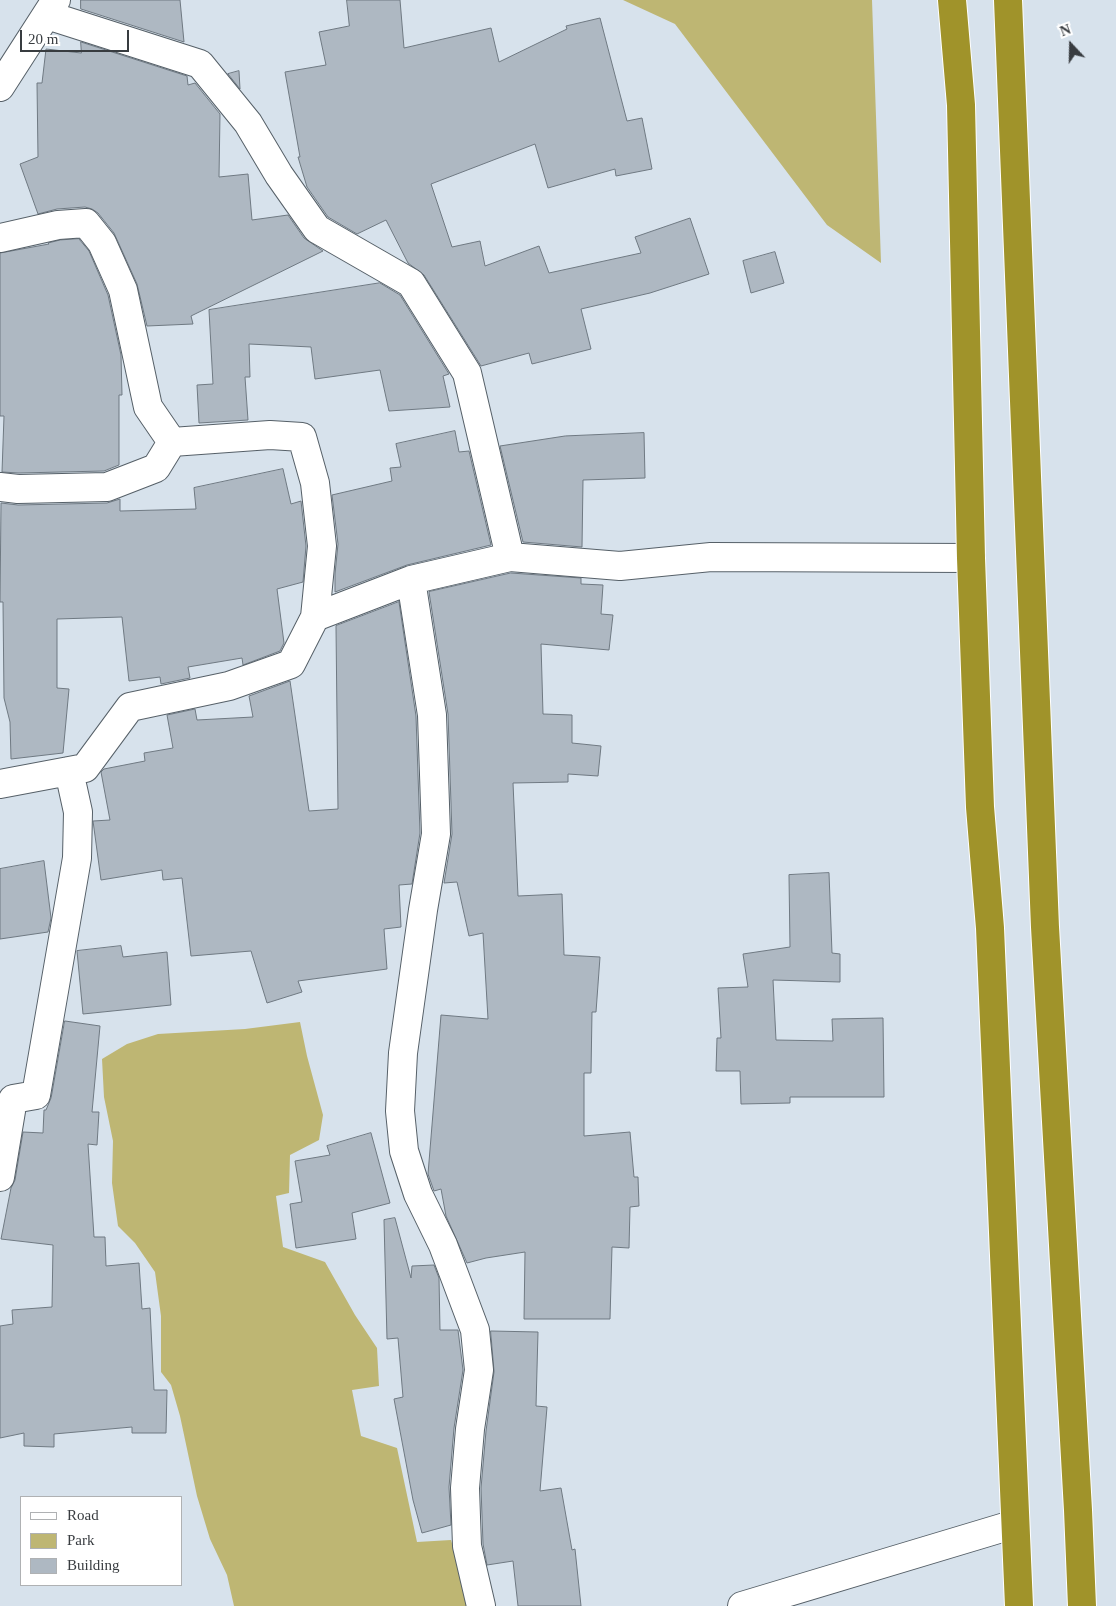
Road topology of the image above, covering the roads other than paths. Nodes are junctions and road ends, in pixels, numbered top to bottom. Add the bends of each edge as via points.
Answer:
1 (952, 0) edge
2 (1008, 0) edge
3 (52, 8) edge
4 (0, 87) edge
5 (0, 238) edge
6 (172, 442) junction
7 (0, 487) edge
8 (510, 557) junction
9 (971, 558) junction
10 (411, 580) junction
11 (316, 617) junction
12 (69, 771) junction
13 (0, 784) edge
14 (0, 1176) edge
15 (1015, 1524) junction
16 (481, 1606) edge
17 (742, 1606) edge
18 (1019, 1606) edge
19 (1082, 1606) edge

1 - 9 highway via 960,105
2 - 19 highway via 1045,927
3 - 4 street
3 - 8 street via 200,64 248,123 317,229 410,283 467,373
5 - 6 street via 58,225 86,223 102,243 122,290 148,407
6 - 7 street via 156,468 107,487
6 - 11 street via 270,435 302,437 315,483 322,546
8 - 9 street via 620,566 711,557
8 - 10 street
9 - 15 highway
10 - 11 street
10 - 16 street via 432,714 436,834 405,1044 400,1111 404,1152 418,1194 443,1245 475,1330 479,1370 465,1488 467,1546
11 - 12 street via 291,664 229,686 130,706 85,768
12 - 13 street
12 - 14 street via 78,812 77,858 69,913 36,1095 13,1099
15 - 17 street
15 - 18 highway

